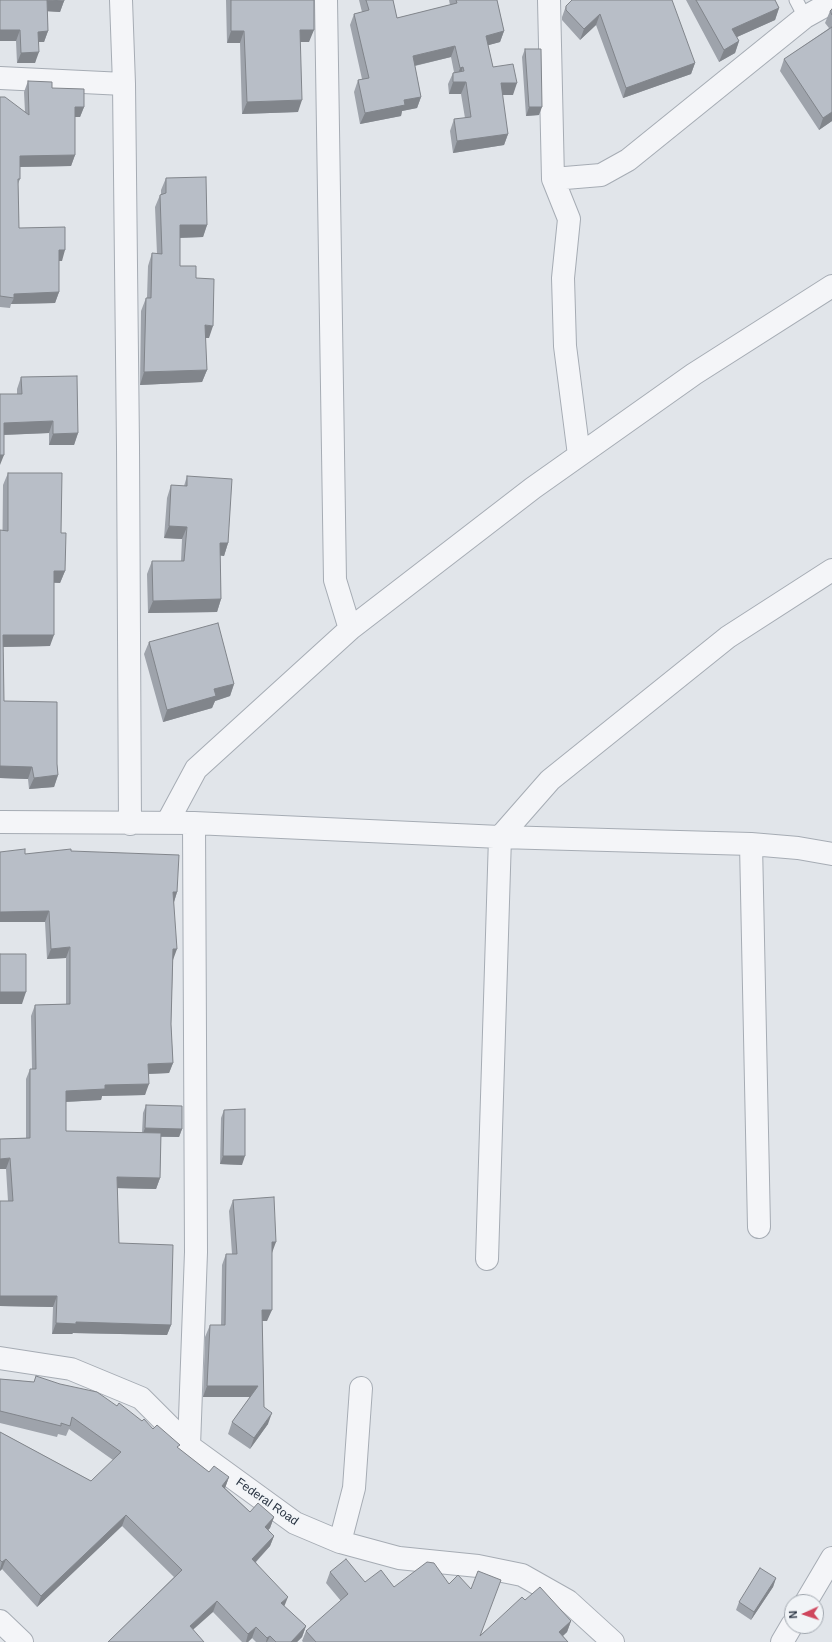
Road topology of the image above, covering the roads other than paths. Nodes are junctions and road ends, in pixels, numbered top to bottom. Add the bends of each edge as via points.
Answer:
1 (121, 0) edge
2 (326, 0) edge
3 (549, 0) edge
4 (832, 2) edge
5 (801, 9) edge
6 (0, 78) edge
7 (124, 84) junction
8 (553, 179) junction
9 (832, 286) edge
10 (579, 455) junction
11 (832, 570) edge
12 (350, 629) junction
13 (0, 822) edge
14 (167, 823) junction
15 (194, 823) junction
16 (130, 824) junction
17 (500, 837) junction
18 (751, 844) junction
19 (832, 854) edge
20 (759, 1227) dead end
21 (486, 1259) dead end
22 (0, 1358) edge
23 (361, 1388) dead end
24 (189, 1446) junction
25 (340, 1542) junction
26 (832, 1558) edge
27 (811, 1594) edge
28 (0, 1621) edge
29 (22, 1642) edge
30 (613, 1642) edge

1 - 7 street
2 - 12 street via 335,580
3 - 8 street
4 - 5 street
5 - 8 street via 628,160 601,175
6 - 7 street
7 - 16 street
8 - 10 street via 568,218 563,278 565,346
9 - 10 street via 694,374
10 - 12 street
11 - 17 street via 703,656 550,780
12 - 14 street via 196,769
13 - 16 street
14 - 15 street
14 - 16 street
15 - 17 street
15 - 24 street via 196,1252
17 - 18 street
17 - 21 street
18 - 19 street
18 - 20 street
22 - 24 street, Federal Road via 71,1369 141,1398
23 - 25 street via 354,1488
24 - 25 street, Federal Road via 295,1523
25 - 30 street, Federal Road via 400,1558 478,1566 522,1575 568,1601
26 - 27 street
28 - 29 street

